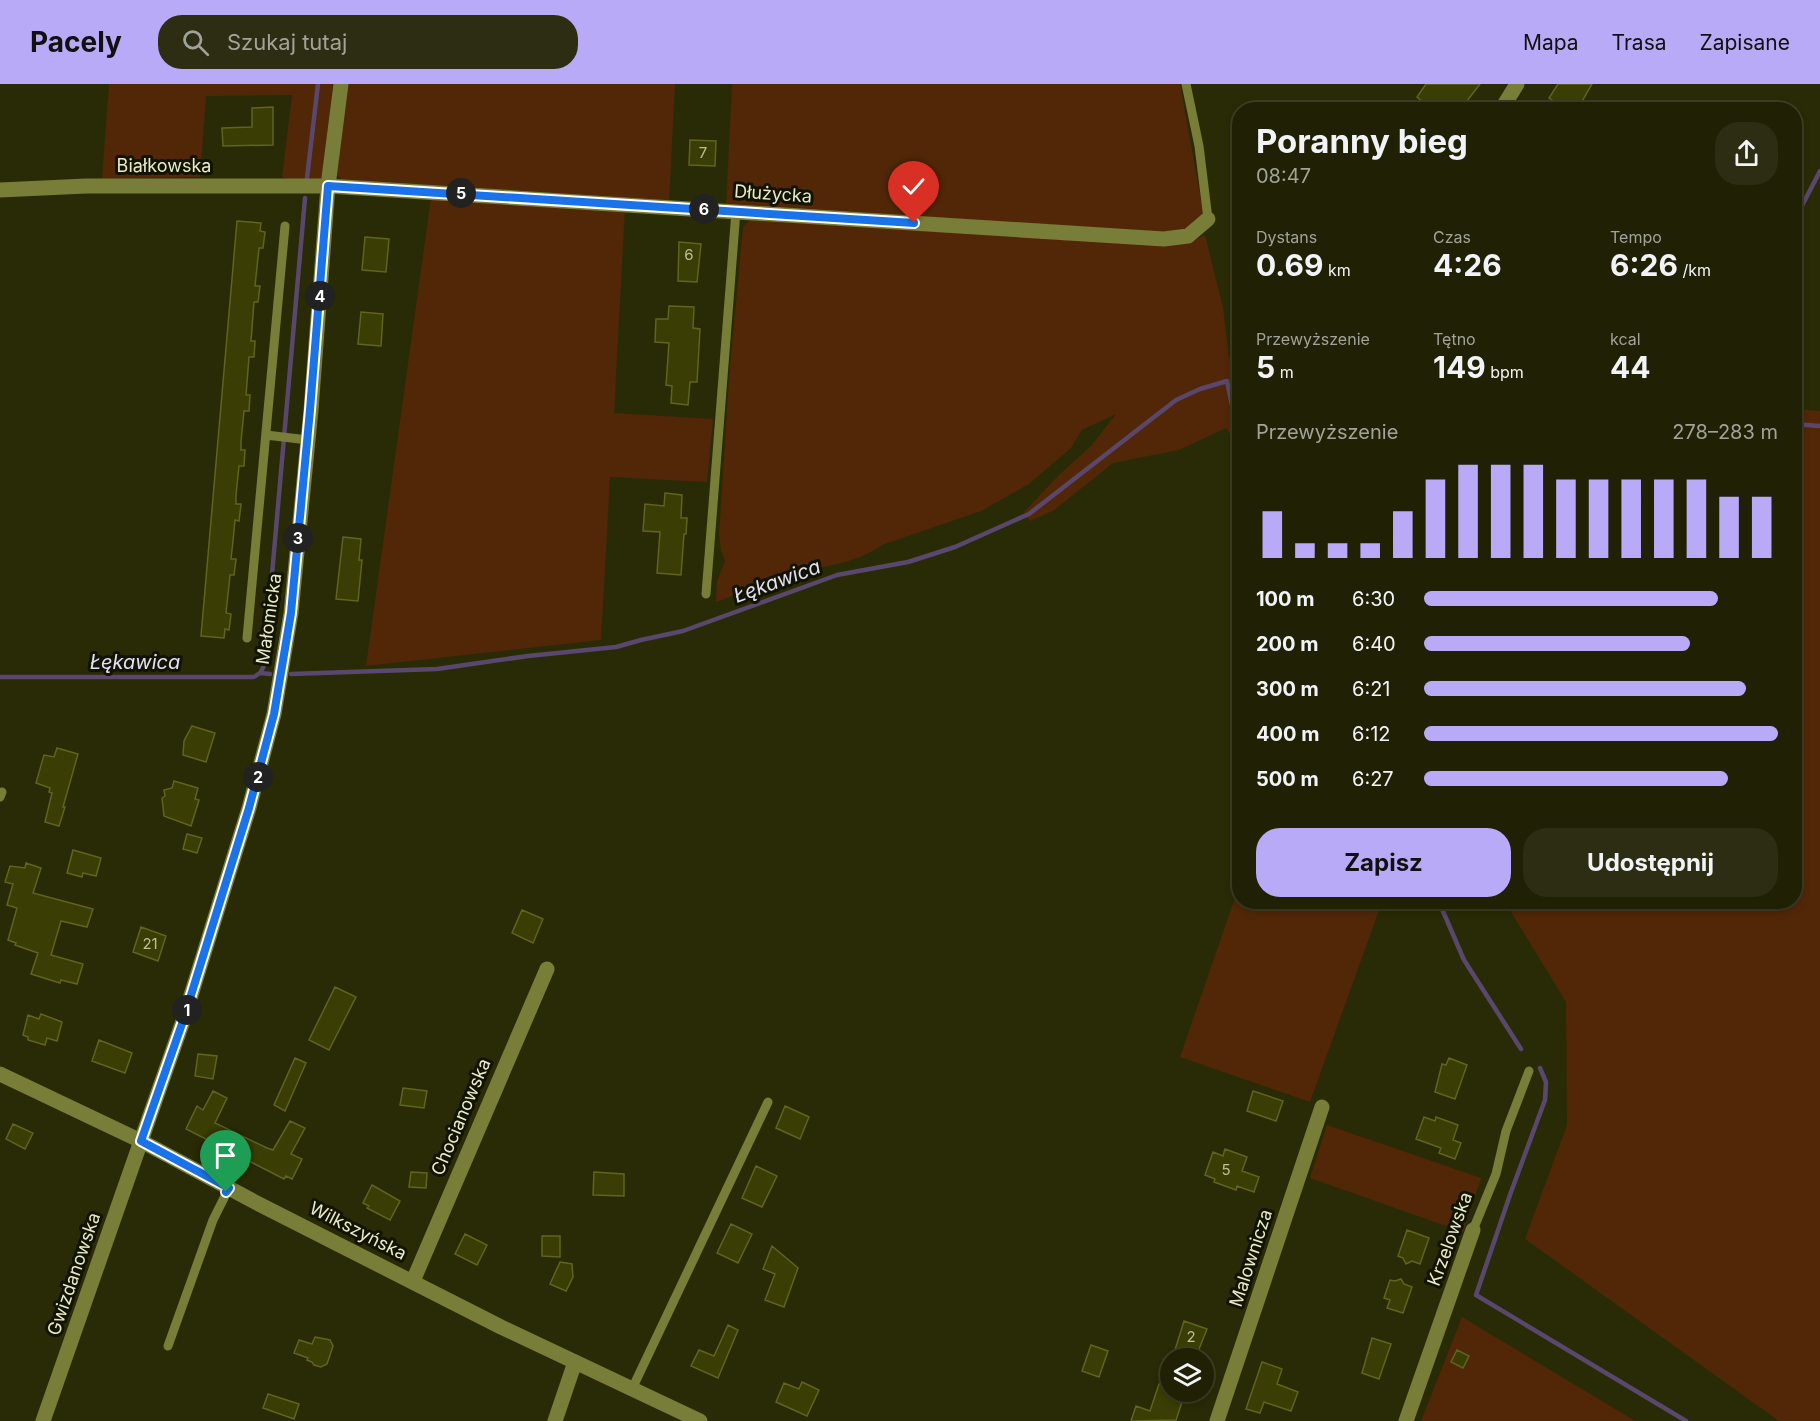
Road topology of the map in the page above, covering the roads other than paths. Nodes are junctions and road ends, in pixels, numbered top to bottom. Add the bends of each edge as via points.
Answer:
1 (341, 84) edge
2 (1186, 84) edge
3 (1517, 84) edge
4 (1506, 102) edge
5 (328, 186) junction
6 (0, 190) edge
7 (736, 211) junction
8 (1208, 219) joint
9 (285, 226) dead end
10 (268, 436) junction
11 (302, 439) junction
12 (706, 594) dead end
13 (247, 638) dead end
14 (547, 969) dead end
15 (1529, 1071) dead end
16 (0, 1074) edge
17 (768, 1102) dead end
18 (1322, 1107) dead end
19 (141, 1141) junction
20 (229, 1188) junction
21 (1473, 1230) joint
22 (413, 1281) junction
23 (168, 1346) dead end
24 (575, 1362) junction
25 (632, 1389) junction
26 (43, 1421) edge
27 (555, 1421) edge
28 (700, 1421) edge
29 (1217, 1421) edge
30 (1406, 1421) edge

1 - 5 street, Małomicka
2 - 8 lane
3 - 4 street
5 - 6 street, Białkowska
5 - 7 street, Dłużycka
5 - 11 street, Małomicka
7 - 8 street, Dłużycka via 1164,239 1188,236
7 - 12 lane
9 - 10 lane
10 - 11 lane
10 - 13 lane
11 - 19 street, Małomicka via 291,613 274,714 243,830
14 - 22 street, Chocianowska
15 - 21 lane, Krzelowska via 1506,1131 1496,1174
16 - 19 street, Wilkszyńska
17 - 25 lane
18 - 29 street, Malownicza
19 - 20 street, Wilkszyńska
19 - 26 street, Gwizdanowska
20 - 22 street, Wilkszyńska
20 - 23 lane via 213,1220
21 - 30 street, Krzelowska
22 - 24 street, Wilkszyńska
24 - 25 street, Wilkszyńska
24 - 27 street
25 - 28 street, Wilkszyńska

